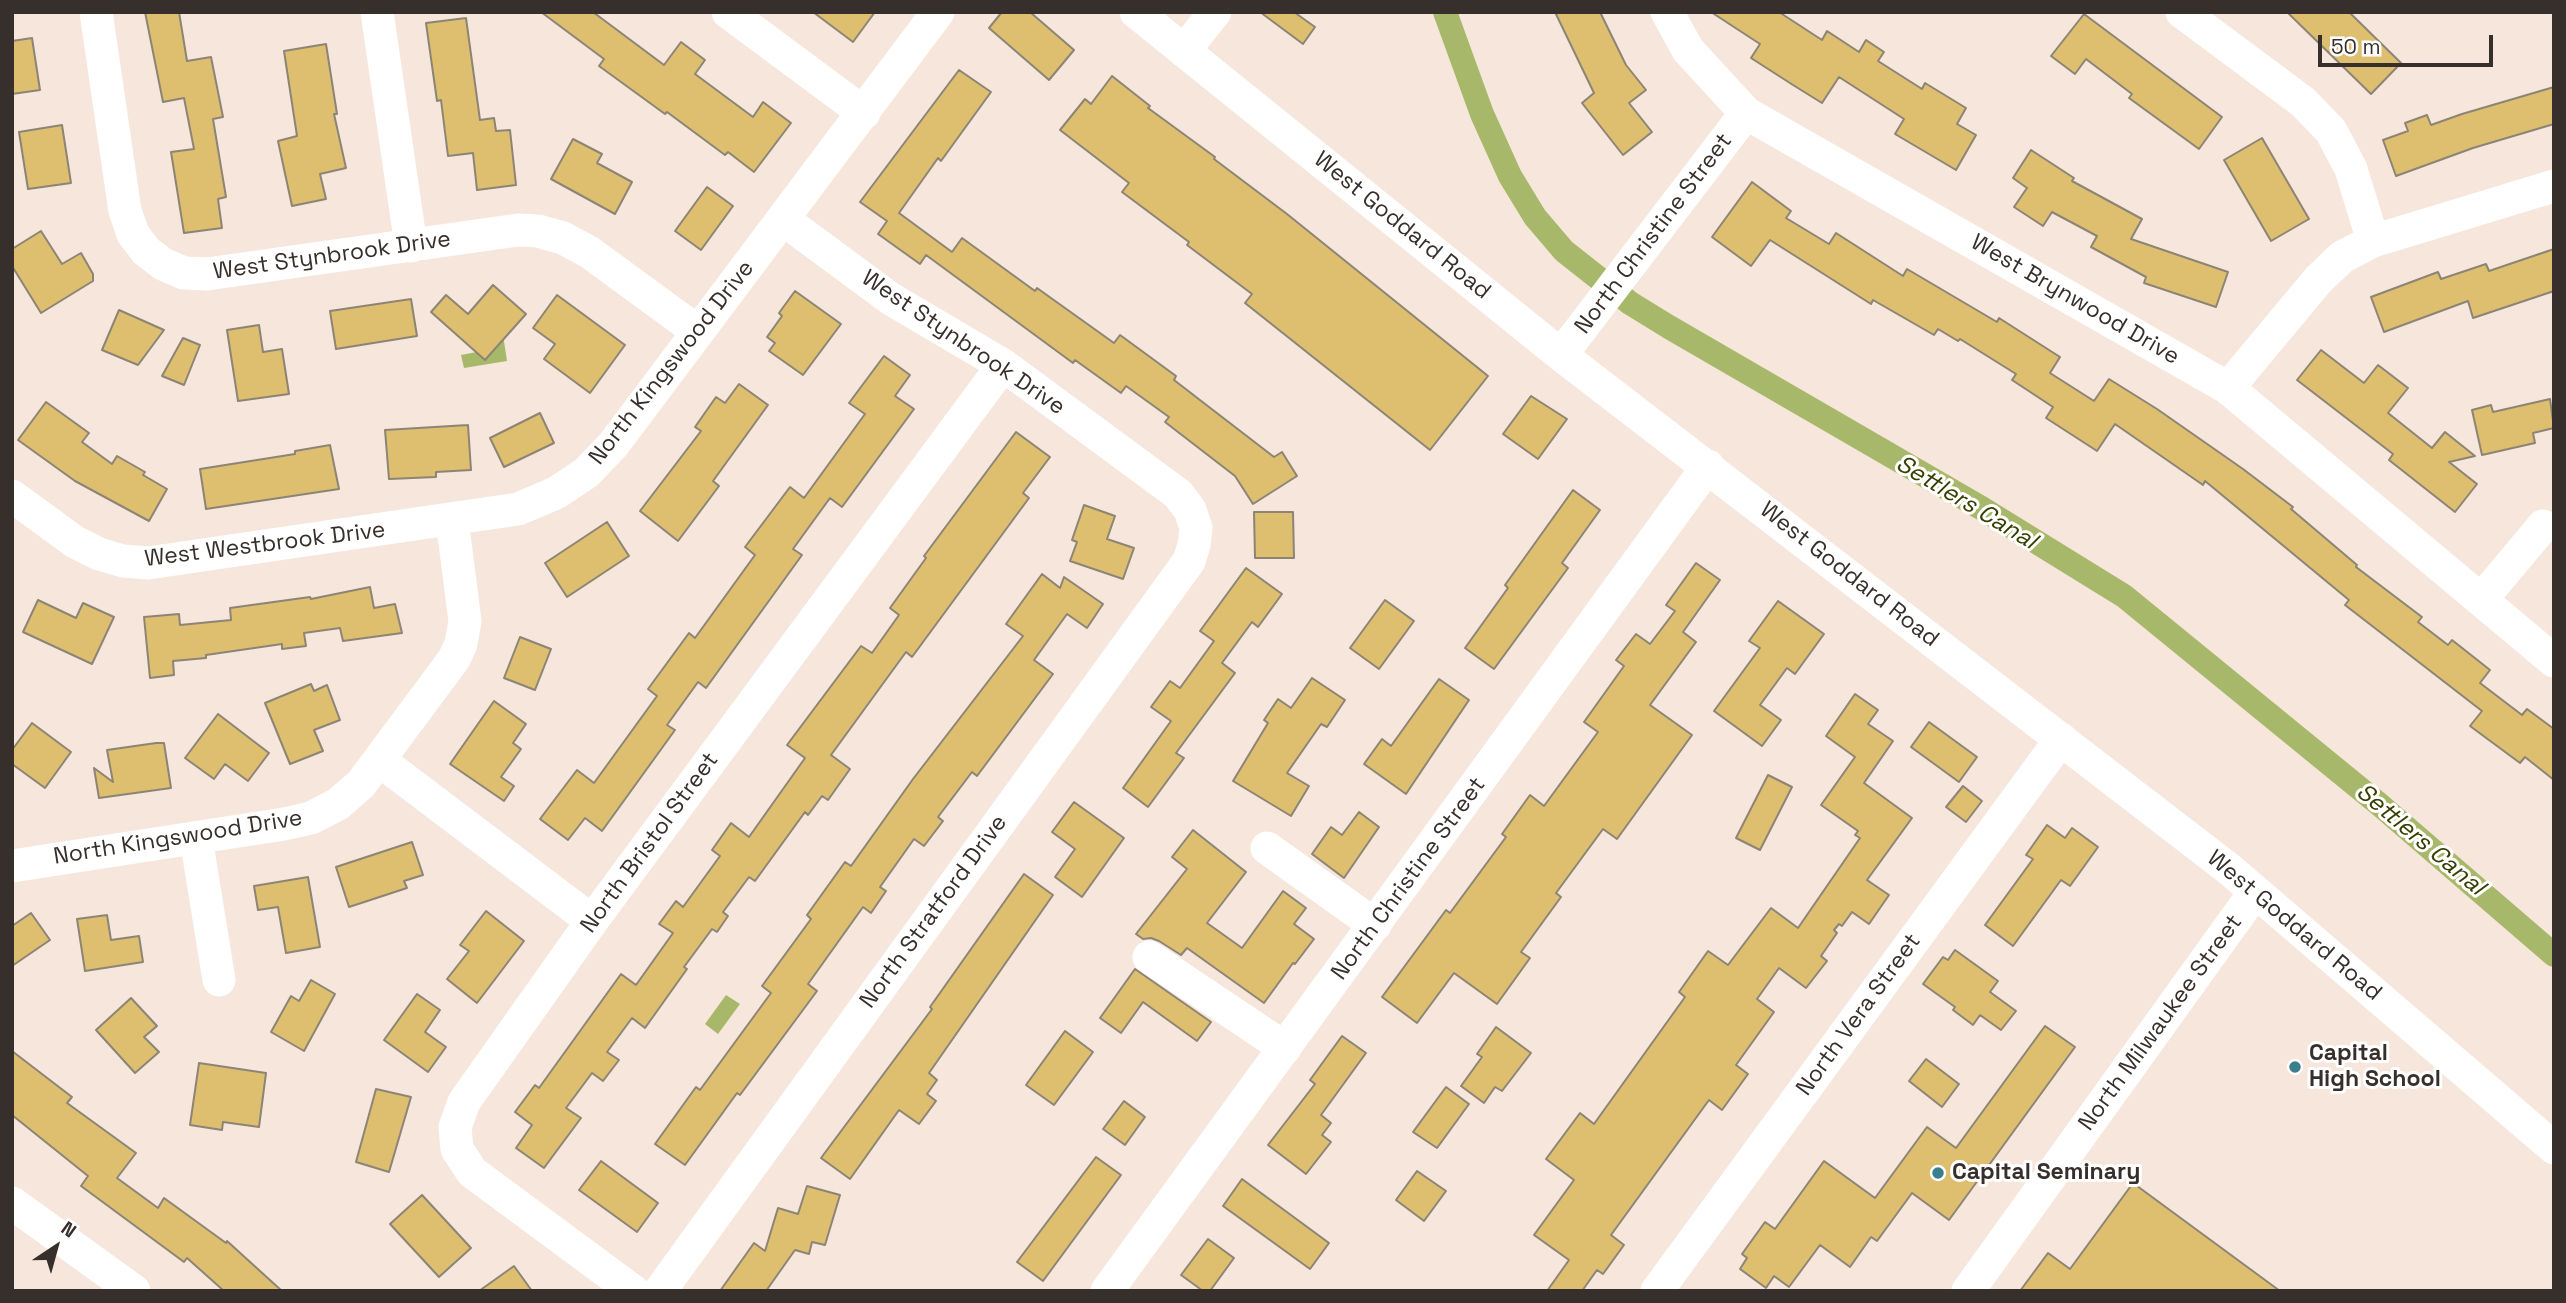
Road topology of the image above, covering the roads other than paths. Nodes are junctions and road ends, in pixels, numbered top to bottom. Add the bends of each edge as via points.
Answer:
1 (96, 12) edge
2 (377, 12) edge
3 (728, 12) edge
4 (938, 12) edge
5 (1136, 12) edge
6 (1215, 12) edge
7 (1667, 12) edge
8 (2182, 12) edge
9 (1184, 51) junction
10 (864, 113) junction
11 (1746, 113) junction
12 (2554, 186) edge
13 (784, 220) junction
14 (2373, 242) junction
15 (411, 246) junction
16 (697, 331) junction
17 (1561, 355) junction
18 (1003, 365) junction
19 (2228, 388) junction
20 (1708, 467) junction
21 (12, 496) edge
22 (452, 520) junction
23 (2543, 526) dead end
24 (1196, 528) joint
25 (2481, 600) junction
26 (2554, 661) edge
27 (2061, 739) junction
28 (379, 760) junction
29 (196, 838) junction
30 (1267, 848) dead end
31 (12, 866) edge
32 (2255, 892) junction
33 (593, 921) junction
34 (1375, 925) junction
35 (1149, 957) dead end
36 (219, 980) dead end
37 (1285, 1048) junction
38 (2554, 1148) edge
39 (12, 1203) edge
40 (134, 1291) edge
41 (633, 1291) edge
42 (660, 1291) edge
43 (1107, 1291) edge
44 (1657, 1291) edge
45 (1968, 1291) edge

1 - 15 street, West Stynbrook Drive via 125,211 139,243 163,264 184,273 207,274
2 - 15 street
3 - 10 street
4 - 10 street, North Kingswood Drive
5 - 9 street, West Goddard Road
6 - 9 street
7 - 11 street, West Brynwood Drive via 1688,50
8 - 14 street via 2303,102 2331,131 2351,169
9 - 17 street, West Goddard Road
10 - 13 street, North Kingswood Drive
11 - 17 street, North Christine Street
11 - 19 street, West Brynwood Drive
12 - 14 street
13 - 16 street, North Kingswood Drive
13 - 18 street, West Stynbrook Drive via 891,299
14 - 19 street via 2342,257 2318,280
15 - 16 street, West Stynbrook Drive via 518,230 563,238
16 - 22 street, North Kingswood Drive via 613,445 586,473 556,493 518,509
17 - 20 street, West Goddard Road
18 - 24 street, West Stynbrook Drive via 1178,494
18 - 33 street, North Bristol Street
19 - 25 street, West Brynwood Drive
20 - 27 street, West Goddard Road
20 - 34 street, North Christine Street
21 - 22 street, West Westbrook Drive via 99,554 148,564
22 - 28 street, North Kingswood Drive via 465,633 454,659
23 - 25 street
24 - 42 street, North Stratford Drive via 1189,561
25 - 26 street, West Brynwood Drive
27 - 32 street, West Goddard Road
27 - 44 street, North Vera Street
28 - 29 street, North Kingswood Drive via 338,804 311,818
28 - 33 street
29 - 31 street, North Kingswood Drive
29 - 36 street
30 - 34 street
32 - 38 street, West Goddard Road
32 - 45 street, North Milwaukee Street
33 - 41 street, North Bristol Street via 464,1102 455,1127 457,1149 472,1172
34 - 37 street, North Christine Street
35 - 37 street
37 - 43 street, North Christine Street
39 - 40 street

